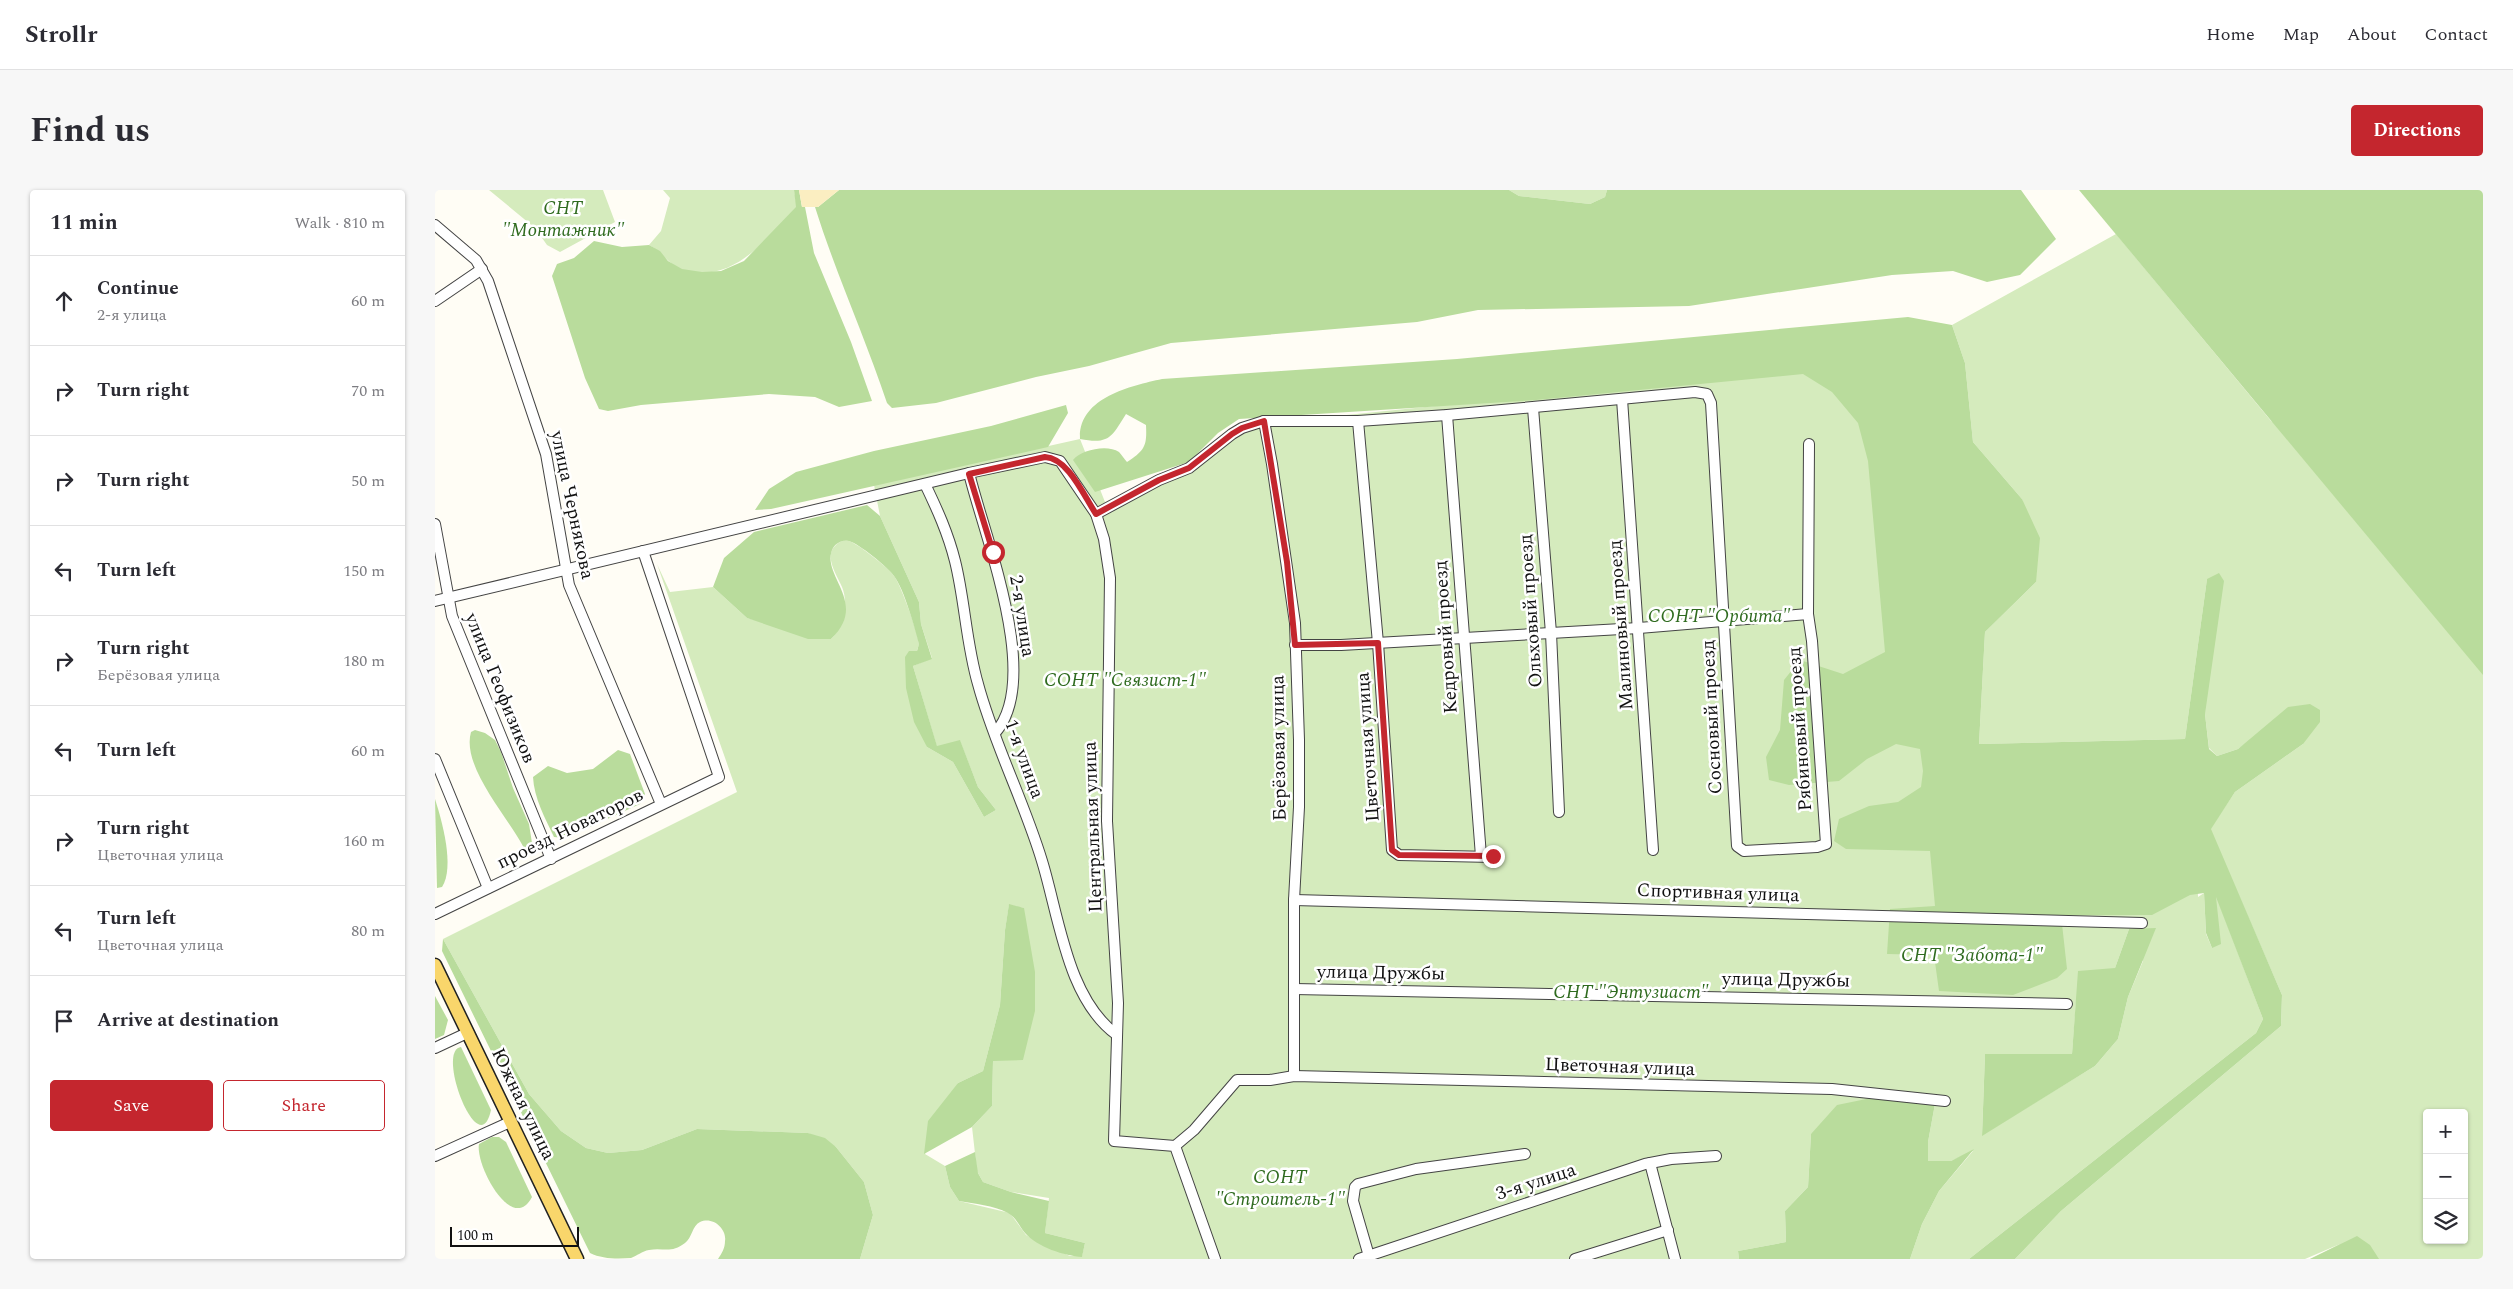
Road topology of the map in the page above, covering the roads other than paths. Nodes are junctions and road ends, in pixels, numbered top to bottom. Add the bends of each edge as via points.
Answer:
1 (435, 224) edge
2 (482, 269) junction
3 (435, 301) edge
4 (1622, 398) junction
5 (1533, 408) junction
6 (1447, 415) junction
7 (1264, 421) junction
8 (1358, 421) junction
9 (1809, 444) dead end
10 (969, 474) junction
11 (925, 484) junction
12 (1096, 514) junction
13 (435, 524) edge
14 (643, 551) junction
15 (565, 570) junction
16 (448, 598) junction
17 (435, 601) edge
18 (1808, 614) junction
19 (1725, 622) junction
20 (1639, 628) junction
21 (1551, 633) junction
22 (1463, 637) junction
23 (1378, 643) junction
24 (1295, 645) junction
25 (995, 733) junction
26 (435, 759) edge
27 (661, 804) junction
28 (1559, 812) dead end
29 (1778, 848) joint
30 (1653, 850) dead end
31 (1481, 856) junction
32 (1493, 856) dead end
33 (551, 859) junction
34 (488, 888) junction
35 (1294, 900) junction
36 (435, 914) edge
37 (2141, 923) dead end
38 (435, 965) edge
39 (1294, 989) junction
40 (2067, 1004) dead end
41 (467, 1032) junction
42 (1117, 1035) junction
43 (435, 1048) edge
44 (1294, 1076) junction
45 (1945, 1101) dead end
46 (510, 1122) junction
47 (1175, 1146) junction
48 (1525, 1154) dead end
49 (435, 1156) edge
50 (1716, 1156) dead end
51 (1650, 1163) junction
52 (1667, 1230) junction
53 (1364, 1257) edge
54 (577, 1259) edge
55 (1215, 1259) edge
56 (1575, 1259) edge
57 (1675, 1259) edge

1 - 2 street, улица Чернякова via 471,254
2 - 3 street
2 - 15 street, улица Чернякова via 546,454
4 - 5 street
4 - 19 street, Сосновый проезд via 1695,392 1707,394 1711,403
4 - 20 street, Малиновый проезд
5 - 6 street
5 - 21 street, Ольховый проезд
6 - 8 street
6 - 22 street, Кедровый проезд
7 - 8 street
7 - 12 street via 1232,434 1189,468 1159,480
7 - 24 street, Берёзовая улица via 1287,562
8 - 23 street, Цветочная улица
9 - 18 street, Рябиновый проезд
10 - 11 street
10 - 12 street, Центральная улица via 1045,457 1055,458 1065,466
10 - 25 street, 2-я улица via 999,576 1012,655 1012,696 1007,716
11 - 14 street
11 - 25 street, 1-я улица via 944,524 954,559 972,661
12 - 42 street, Центральная улица via 1110,578 1107,821 1117,974
13 - 16 street, улица Геофизиков
14 - 15 street
14 - 27 street, проезд Новаторов via 719,776
15 - 16 street
15 - 27 street, улица Чернякова
16 - 17 street
16 - 33 street, улица Геофизиков via 452,616
18 - 19 street
18 - 29 street, Рябиновый проезд via 1826,844
19 - 20 street
19 - 29 street, Сосновый проезд via 1737,846 1744,851
20 - 21 street
20 - 30 street, Малиновый проезд
21 - 22 street
21 - 28 street, Ольховый проезд
22 - 23 street
22 - 31 street, Кедровый проезд
23 - 24 street
23 - 31 street, Цветочная улица via 1392,850 1399,855
24 - 35 street, Берёзовая улица via 1299,788
25 - 42 street, 1-я улица via 1040,853 1075,979 1101,1022
26 - 34 street
27 - 33 street, проезд Новаторов
31 - 32 street, Цветочная улица
33 - 34 street, проезд Новаторов
34 - 36 street, проезд Новаторов
35 - 37 street, Спортивная улица
35 - 39 street, Берёзовая улица
38 - 41 main road, Южная улица
39 - 40 street, улица Дружбы
39 - 44 street, Берёзовая улица
41 - 43 street
41 - 46 main road, Южная улица
42 - 47 street, Центральная улица via 1114,1141
44 - 45 street, Цветочная улица via 1832,1089
44 - 47 street, Цветочная улица via 1237,1080 1194,1130
46 - 49 street
46 - 54 main road, Южная улица
47 - 55 street
48 - 53 street, 3-я улица via 1416,1169 1359,1184 1353,1201
50 - 51 street, 3-я улица
51 - 52 street
51 - 53 street, 3-я улица
52 - 56 street
52 - 57 street

